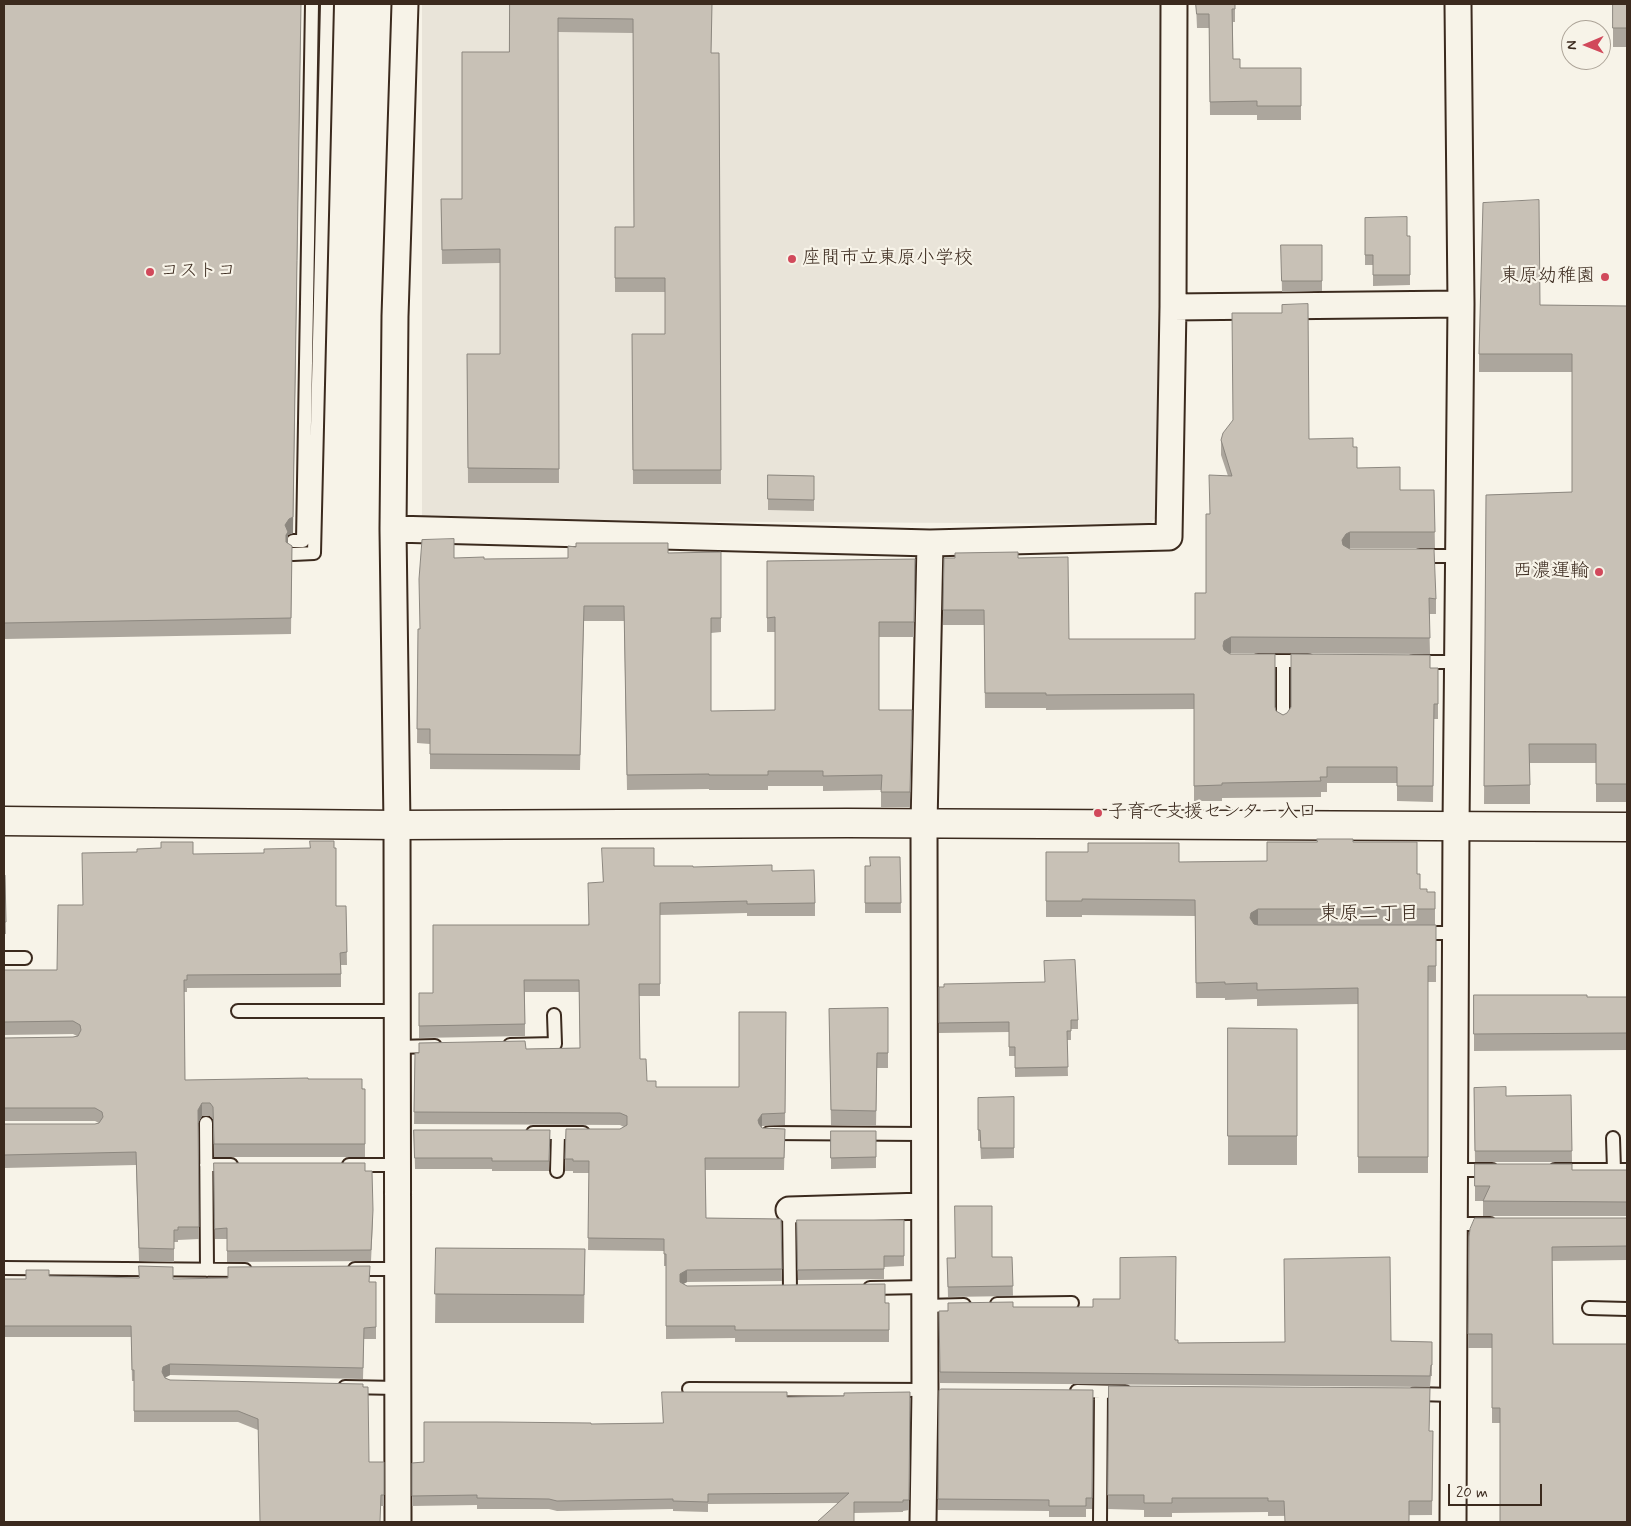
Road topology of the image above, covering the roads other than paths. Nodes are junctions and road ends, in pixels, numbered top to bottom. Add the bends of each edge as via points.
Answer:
1 (312, 4) edge
2 (327, 4) edge
3 (405, 4) edge
4 (1174, 4) edge
5 (1458, 4) edge
6 (1461, 304) junction
7 (1173, 306) junction
8 (393, 530) junction
9 (930, 543) junction
10 (1409, 556) edge
11 (1458, 556) junction
12 (1248, 661) edge
13 (1283, 661) junction
14 (1322, 661) edge
15 (1399, 662) edge
16 (1457, 662) junction
17 (1283, 722) edge
18 (4, 821) edge
19 (924, 824) junction
20 (397, 825) junction
21 (1456, 826) junction
22 (1627, 827) edge
23 (1406, 933) edge
24 (1455, 933) junction
25 (4, 958) edge
26 (25, 958) dead end
27 (238, 1011) dead end
28 (397, 1011) junction
29 (554, 1015) dead end
30 (496, 1045) edge
31 (397, 1046) junction
32 (446, 1046) edge
33 (206, 1123) edge
34 (520, 1133) edge
35 (558, 1133) junction
36 (593, 1133) edge
37 (766, 1133) edge
38 (924, 1134) junction
39 (1613, 1138) dead end
40 (206, 1165) junction
41 (244, 1165) edge
42 (340, 1165) edge
43 (398, 1165) junction
44 (1455, 1170) junction
45 (1504, 1170) edge
46 (1544, 1170) edge
47 (1614, 1170) junction
48 (1627, 1170) edge
49 (557, 1171) dead end
50 (924, 1206) junction
51 (789, 1210) joint
52 (1455, 1224) junction
53 (1503, 1224) edge
54 (4, 1268) edge
55 (340, 1269) edge
56 (397, 1269) junction
57 (206, 1270) junction
58 (254, 1270) edge
59 (857, 1288) edge
60 (790, 1289) edge
61 (924, 1296) junction
62 (1072, 1302) dead end
63 (1588, 1308) dead end
64 (1627, 1309) edge
65 (329, 1386) edge
66 (398, 1388) junction
67 (689, 1388) dead end
68 (935, 1390) junction
69 (1062, 1391) edge
70 (1101, 1392) junction
71 (1140, 1392) edge
72 (1405, 1394) edge
73 (1454, 1395) junction
74 (398, 1522) edge
75 (923, 1522) edge
76 (1100, 1522) edge
77 (1453, 1522) edge

1 - 2 lane via 303,541 293,547 314,553
3 - 8 street via 395,316
4 - 7 street
5 - 6 street
6 - 7 street
6 - 11 street
7 - 9 street via 1169,537
8 - 9 street
8 - 20 street
9 - 19 street
10 - 11 lane
11 - 16 street
12 - 13 lane
13 - 14 lane
13 - 17 lane
15 - 16 lane
16 - 21 street
18 - 20 street
19 - 20 street
19 - 21 street
19 - 38 street
20 - 28 street
21 - 22 street
21 - 24 street
23 - 24 lane
24 - 44 street
25 - 26 lane
27 - 28 lane
28 - 31 street
29 - 30 lane via 555,1044
31 - 32 lane
31 - 43 street via 402,1132
33 - 40 lane
34 - 35 lane
35 - 36 lane
35 - 49 lane
37 - 38 lane
38 - 50 street
39 - 47 lane
40 - 41 lane
40 - 57 lane
42 - 43 lane
43 - 56 street
44 - 45 lane
44 - 52 street
46 - 47 lane
47 - 48 lane
50 - 51 street
50 - 61 street
51 - 60 lane
52 - 53 lane
52 - 73 street
54 - 57 lane
55 - 56 lane
56 - 66 street
57 - 58 lane
59 - 61 lane
61 - 62 lane via 978,1304
61 - 68 street
63 - 64 lane
65 - 66 lane
66 - 74 street
67 - 68 lane
68 - 75 street
69 - 70 lane
70 - 71 lane
70 - 76 lane
72 - 73 lane
73 - 77 street

